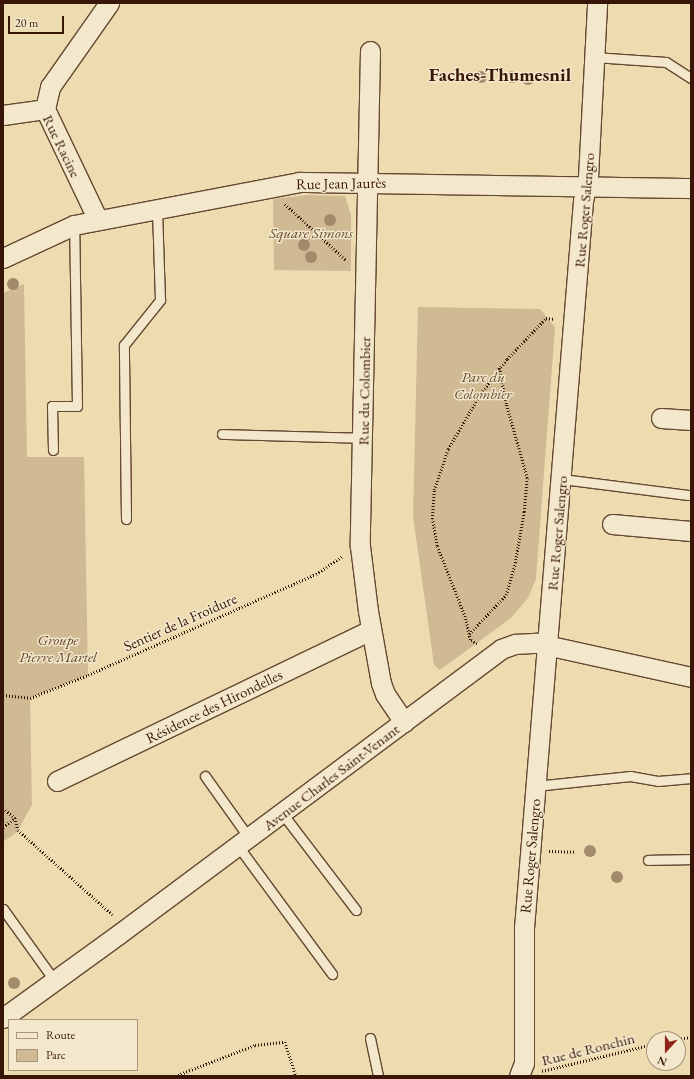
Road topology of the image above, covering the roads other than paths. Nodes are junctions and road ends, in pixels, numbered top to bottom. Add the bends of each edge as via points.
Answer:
1 (109, 3) edge
2 (597, 3) edge
3 (370, 52) dead end
4 (594, 57) junction
5 (691, 78) edge
6 (45, 109) junction
7 (3, 115) edge
8 (369, 182) junction
9 (587, 186) junction
10 (691, 188) edge
11 (157, 209) junction
12 (98, 220) junction
13 (74, 225) junction
14 (3, 258) edge
15 (661, 418) dead end
16 (691, 420) edge
17 (222, 434) dead end
18 (363, 438) junction
19 (53, 450) dead end
20 (562, 480) junction
21 (688, 495) dead end
22 (126, 519) dead end
23 (612, 524) dead end
24 (691, 531) edge
25 (371, 630) junction
26 (548, 645) junction
27 (691, 677) edge
28 (404, 722) junction
29 (205, 776) dead end
30 (691, 778) edge
31 (57, 781) dead end
32 (535, 786) junction
33 (282, 813) junction
34 (243, 842) junction
35 (691, 858) edge
36 (648, 860) dead end
37 (3, 909) edge
38 (356, 910) dead end
39 (332, 974) dead end
40 (54, 980) junction
41 (3, 1018) edge
42 (370, 1038) dead end
43 (526, 1071) edge
44 (378, 1076) edge

1 - 6 street via 50,87
2 - 4 street, Rue Roger Salengro
3 - 8 street, Rue du Colombier
4 - 5 lane via 666,62
4 - 9 street, Rue Roger Salengro
6 - 7 street, Rue Racine
6 - 12 street, Rue Racine
8 - 9 street, Rue Jean Jaurès
8 - 11 street, Rue Jean Jaurès via 313,181
8 - 18 street, Rue du Colombier
9 - 10 street, Rue Jean Jaurès
9 - 20 street, Rue Roger Salengro via 583,201
11 - 12 street, Rue Jean Jaurès
11 - 22 lane via 160,300 124,345
12 - 13 street, Rue Jean Jaurès
13 - 14 street, Rue Jean Jaurès
13 - 19 lane via 76,406 52,406
15 - 16 street
17 - 18 lane
18 - 25 street, Rue du Colombier via 360,546
20 - 21 lane
20 - 26 street, Rue Roger Salengro
23 - 24 street
25 - 28 street, Rue du Colombier via 383,690
25 - 31 street, Résidence des Hirondelles
26 - 27 street, Avenue Charles Saint-Venant
26 - 28 street, Avenue Charles Saint-Venant via 515,644 494,654
26 - 32 street, Rue Roger Salengro
28 - 33 street, Avenue Charles Saint-Venant
29 - 34 lane
30 - 32 lane via 658,781 630,776
32 - 43 street, Rue Roger Salengro via 524,928
33 - 34 street, Avenue Charles Saint-Venant
33 - 38 lane
34 - 39 lane
34 - 40 street, Avenue Charles Saint-Venant
35 - 36 lane
37 - 40 lane
40 - 41 street, Avenue Charles Saint-Venant
42 - 44 lane

